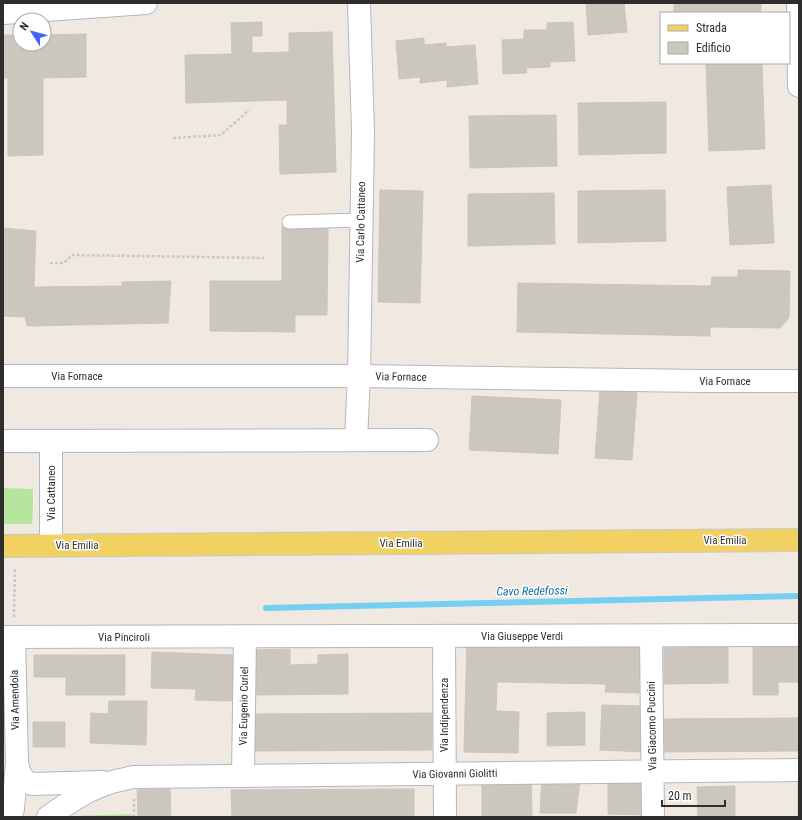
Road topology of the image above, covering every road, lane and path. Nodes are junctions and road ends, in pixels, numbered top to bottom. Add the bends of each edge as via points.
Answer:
1 (146, 3) edge
2 (359, 3) edge
3 (798, 3) edge
4 (3, 13) edge
5 (799, 86) edge
6 (250, 110) dead end
7 (173, 138) dead end
8 (362, 220) junction
9 (289, 222) dead end
10 (264, 258) dead end
11 (50, 263) dead end
12 (3, 376) edge
13 (359, 376) junction
14 (799, 381) edge
15 (356, 440) junction
16 (427, 440) dead end
17 (3, 441) edge
18 (51, 441) junction
19 (799, 540) edge
20 (9, 546) edge
21 (51, 546) junction
22 (444, 636) junction
23 (651, 636) junction
24 (799, 636) edge
25 (9, 637) edge
26 (245, 637) junction
27 (17, 763) junction
28 (799, 770) edge
29 (653, 771) junction
30 (445, 774) junction
31 (243, 776) junction
32 (111, 782) junction
33 (8, 817) edge
34 (48, 817) edge
35 (445, 817) edge
36 (654, 817) edge

1 - 4 street
2 - 8 street, Via Carlo Cattaneo via 363,132
3 - 5 street
6 - 7 path via 221,136
8 - 9 lane
8 - 13 street, Via Carlo Cattaneo
10 - 11 path via 72,255 64,263
12 - 13 street, Via Fornace
13 - 14 street, Via Fornace
13 - 15 street, Via Carlo Cattaneo
15 - 16 street
15 - 18 street
17 - 18 street
18 - 21 street, Via Cattaneo
19 - 21 main road, Via Emilia
20 - 21 main road, Via Emilia
20 - 25 path
22 - 23 street, Via Giuseppe Verdi
22 - 26 street, Via Giuseppe Verdi
22 - 30 street, Via Indipendenza
23 - 24 street, Via Giuseppe Verdi
23 - 29 street, Via Giacomo Puccini
25 - 26 street, Via Pinciroli
25 - 27 street, Via Amendola
26 - 31 street, Via Eugenio Curiel
27 - 32 street via 21,776 32,784
27 - 33 street, Via Amendola via 13,809
28 - 29 street, Via Giovanni Giolitti
29 - 30 street, Via Giovanni Giolitti
29 - 36 street, Via Giacomo Puccini
30 - 31 street, Via Giovanni Giolitti
30 - 35 street, Via Indipendenza
31 - 32 street, Via Giovanni Giolitti via 134,777
32 - 34 street via 71,801

